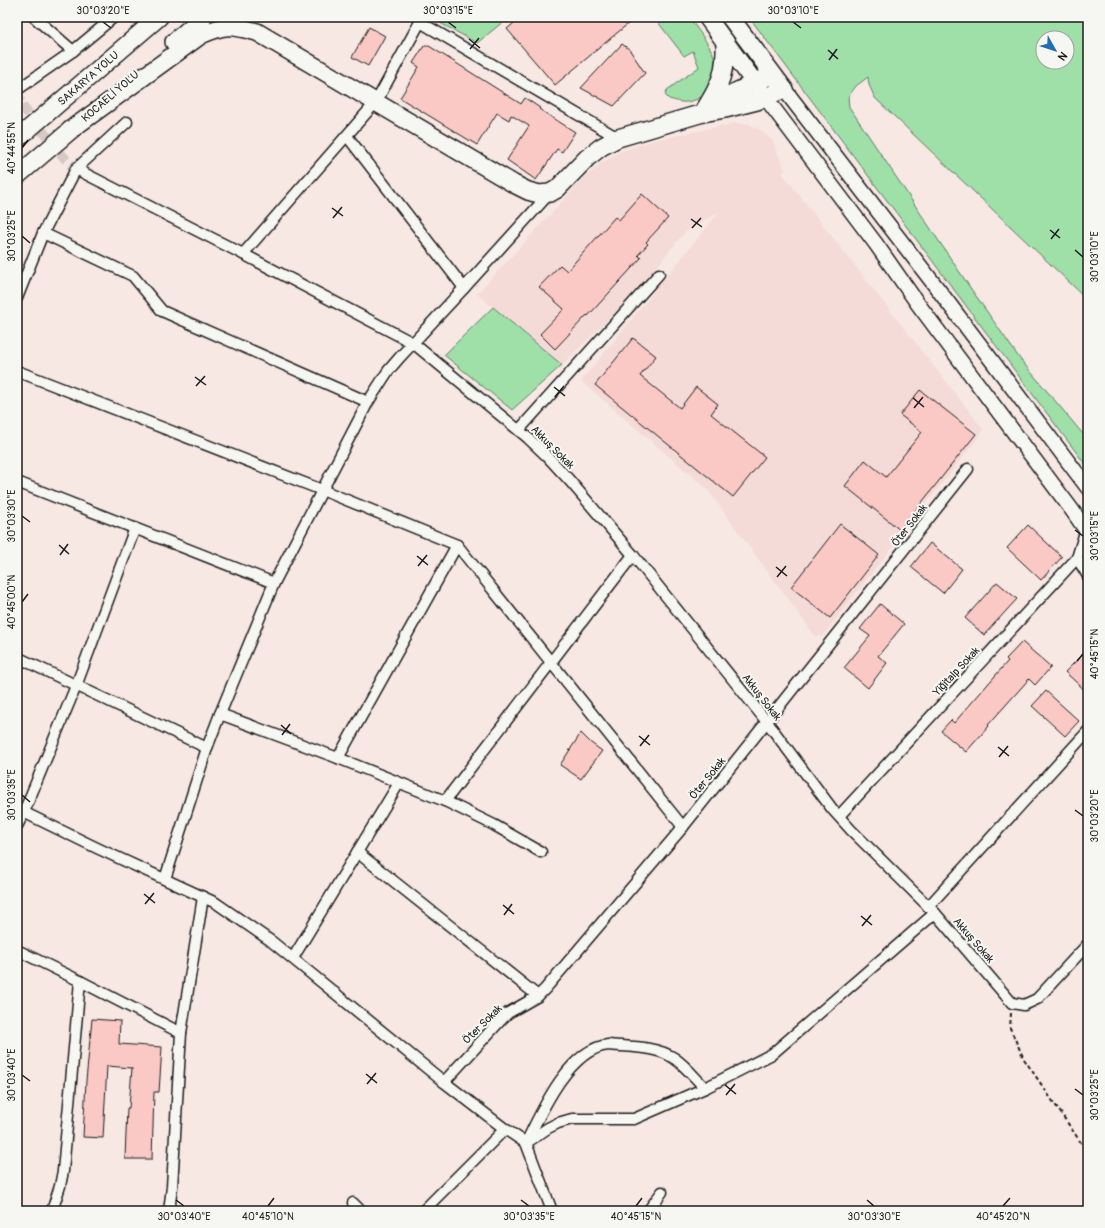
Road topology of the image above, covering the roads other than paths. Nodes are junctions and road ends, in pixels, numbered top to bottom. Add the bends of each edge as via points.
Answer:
1 (34, 17) edge
2 (114, 17) edge
3 (150, 17) edge
4 (158, 17) edge
5 (203, 17) edge
6 (246, 17) edge
7 (707, 17) edge
8 (730, 17) edge
9 (257, 32) junction
10 (725, 41) junction
11 (124, 46) junction
12 (73, 51) junction
13 (773, 74) junction
14 (755, 82) junction
15 (784, 89) junction
16 (17, 90) edge
17 (766, 97) junction
18 (376, 102) junction
19 (703, 112) junction
20 (127, 122) dead end
21 (69, 131) junction
22 (347, 136) junction
23 (618, 138) junction
24 (17, 139) edge
25 (76, 169) junction
26 (17, 176) edge
27 (550, 193) junction
28 (43, 233) junction
29 (243, 254) junction
30 (659, 274) dead end
31 (464, 288) junction
32 (17, 298) edge
33 (413, 343) junction
34 (17, 371) edge
35 (368, 402) junction
36 (519, 430) junction
37 (968, 469) dead end
38 (17, 482) edge
39 (1088, 488) edge
40 (322, 490) junction
41 (135, 528) junction
42 (1087, 531) edge
43 (457, 545) junction
44 (633, 555) junction
45 (1077, 558) junction
46 (1088, 576) edge
47 (274, 583) junction
48 (17, 657) edge
49 (552, 662) junction
50 (76, 686) junction
51 (220, 714) junction
52 (767, 722) junction
53 (1088, 730) edge
54 (208, 748) junction
55 (338, 758) junction
56 (399, 783) junction
57 (445, 801) junction
58 (21, 810) edge
59 (839, 816) junction
60 (17, 826) edge
61 (683, 827) junction
62 (357, 852) junction
63 (541, 852) dead end
64 (165, 879) junction
65 (203, 897) junction
66 (931, 910) junction
67 (1088, 944) edge
68 (17, 950) edge
69 (293, 958) junction
70 (80, 981) junction
71 (538, 996) junction
72 (182, 1033) junction
73 (444, 1082) junction
74 (705, 1088) junction
75 (505, 1129) junction
76 (526, 1143) junction
77 (662, 1192) dead end
78 (353, 1203) dead end
79 (52, 1211) edge
80 (169, 1211) edge
81 (361, 1211) edge
82 (423, 1211) edge
83 (552, 1211) edge
84 (648, 1211) edge

1 - 12 street
2 - 12 street
3 - 11 highway
4 - 11 highway, SAKARYA YOLU
5 - 21 highway, KOCAELİ YOLU
6 - 9 highway
7 - 10 highway
8 - 13 highway
9 - 18 highway
9 - 21 highway via 226,26 201,35
10 - 14 highway
10 - 19 highway via 723,75
11 - 24 highway, SAKARYA YOLU
12 - 16 street
13 - 14 highway
13 - 15 highway
14 - 17 highway
14 - 19 highway
15 - 17 highway
15 - 39 main road
17 - 19 highway via 742,105
17 - 42 main road
18 - 22 street
18 - 23 street via 420,22
18 - 27 highway via 514,184 539,194
19 - 23 highway
20 - 25 street
21 - 26 highway, KOCAELİ YOLU
22 - 29 street
22 - 31 street
23 - 27 highway via 601,147
25 - 28 street
25 - 29 street, Akkuş Sokak
27 - 31 street
28 - 32 street
28 - 35 street via 133,276 162,311
29 - 33 street, Akkuş Sokak
30 - 36 street
31 - 33 street
33 - 35 street via 388,371
33 - 36 street, Akkuş Sokak
34 - 40 street
35 - 40 street
36 - 44 street, Akkuş Sokak via 547,456
37 - 52 street, Öter Sokak
38 - 41 street
40 - 43 street
40 - 47 street
41 - 47 street
41 - 50 street
42 - 45 street
43 - 49 street
43 - 55 street
44 - 49 street
44 - 52 street, Akkuş Sokak
45 - 46 street
45 - 59 street, Yiğitalp Sokak
47 - 51 street
48 - 50 street
49 - 57 street
49 - 61 street
50 - 54 street
50 - 58 street
51 - 54 street
51 - 55 street
52 - 59 street, Akkuş Sokak
52 - 61 street, Öter Sokak
53 - 66 street
54 - 64 street
55 - 56 street
56 - 57 street
56 - 62 street
57 - 63 street via 494,824
58 - 60 street
58 - 64 street
59 - 66 street, Akkuş Sokak
61 - 71 street, Öter Sokak
62 - 69 street
62 - 71 street
64 - 65 street
65 - 69 street via 238,917
65 - 72 street
66 - 67 street, Akkuş Sokak via 1012,1003 1024,1005 1037,999
66 - 74 street via 772,1054
68 - 70 street
69 - 73 street
70 - 72 street
70 - 79 street via 63,1171
71 - 73 street, Öter Sokak via 508,1013
72 - 80 street
73 - 75 street
74 - 76 street via 634,1119 572,1119 558,1123
74 - 76 street via 672,1057 654,1050 601,1045 585,1054 566,1072 540,1113
75 - 76 street
75 - 82 street
76 - 83 street
77 - 84 street
78 - 81 street

